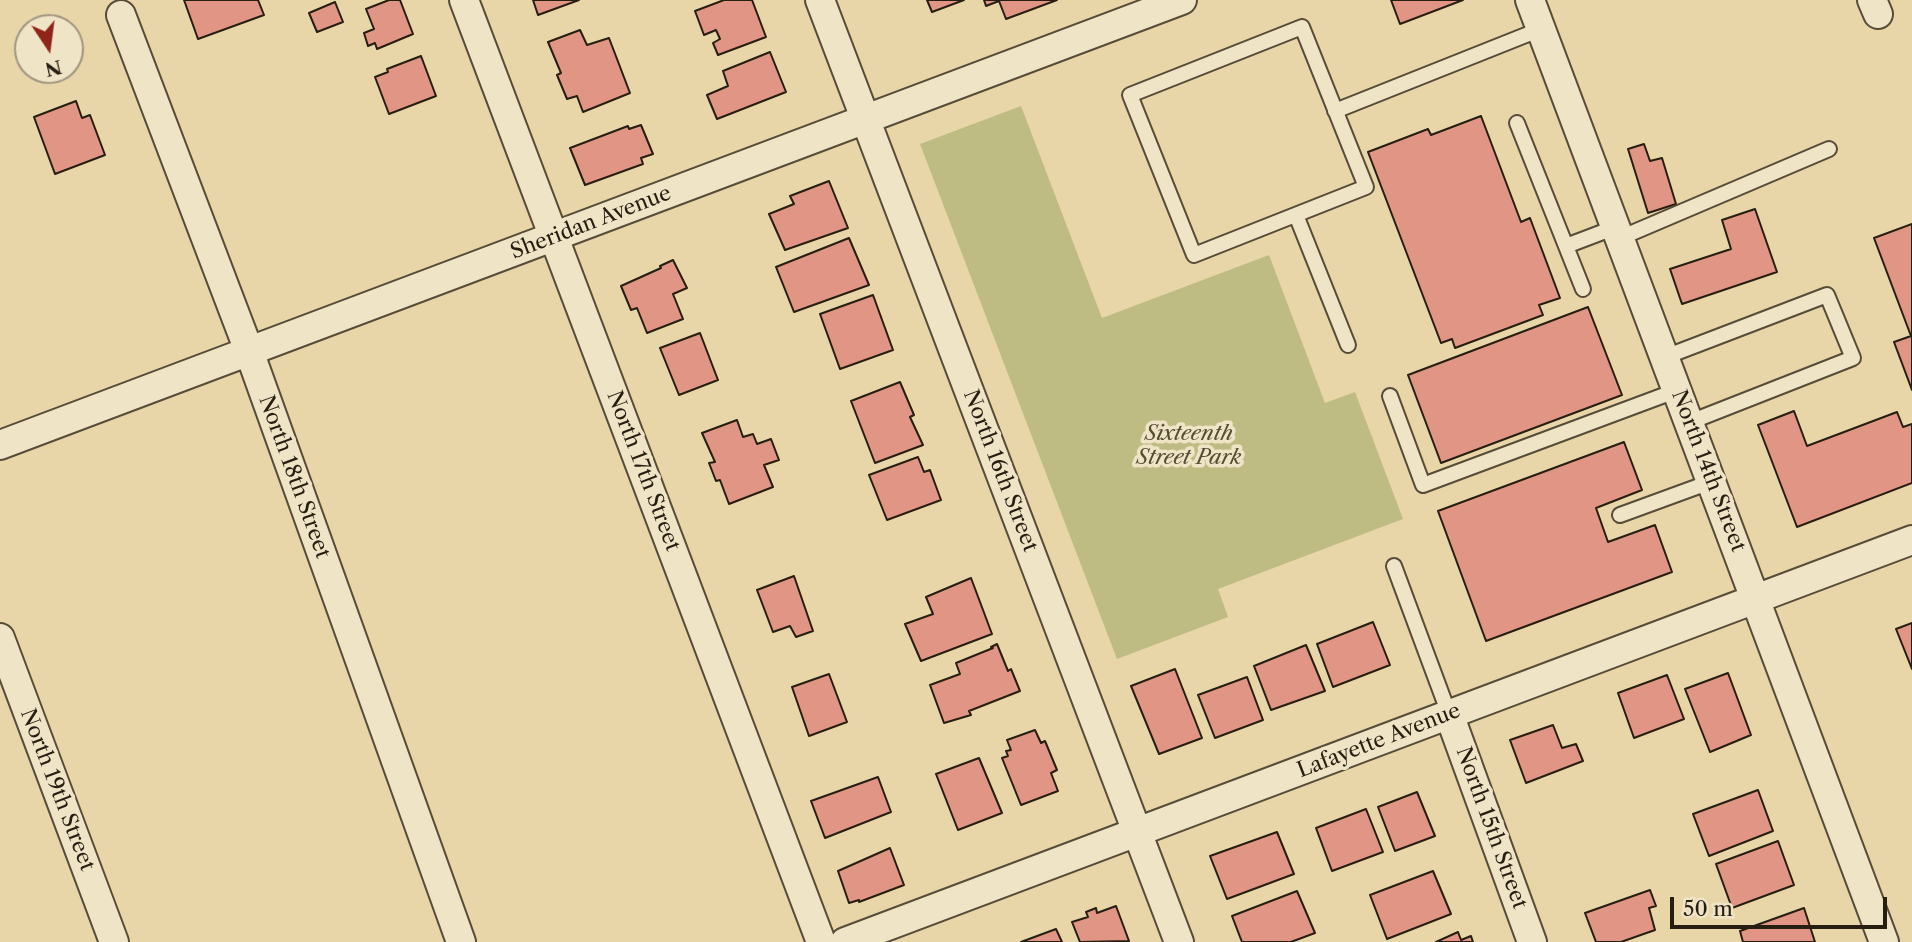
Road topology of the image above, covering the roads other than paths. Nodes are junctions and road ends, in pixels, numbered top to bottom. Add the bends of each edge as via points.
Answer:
1 (464, 0) edge
2 (820, 0) edge
3 (1530, 0) edge
4 (1176, 1) edge
5 (117, 5) edge
6 (1541, 29) junction
7 (1335, 111) junction
8 (866, 119) junction
9 (1517, 123) dead end
10 (1829, 149) dead end
11 (1296, 215) junction
12 (1618, 232) junction
13 (554, 237) junction
14 (1566, 246) junction
15 (1583, 289) dead end
16 (1348, 345) dead end
17 (249, 351) junction
18 (1665, 357) junction
19 (1678, 390) junction
20 (1390, 396) dead end
21 (1690, 422) junction
22 (0, 445) edge
23 (1713, 481) junction
24 (1620, 515) dead end
25 (1912, 540) edge
26 (1394, 566) dead end
27 (1757, 599) junction
28 (0, 638) edge
29 (1449, 714) junction
30 (1137, 832) junction
31 (114, 942) edge
32 (461, 942) edge
33 (821, 942) edge
34 (845, 942) edge
35 (1179, 942) edge
36 (1532, 942) edge
37 (1884, 942) edge

1 - 13 street, North 17th Street
2 - 8 street, North 16th Street
3 - 6 street, North 14th Street
4 - 8 street, Sheridan Avenue
5 - 17 street, North 18th Street
6 - 7 lane
6 - 12 street, North 14th Street
7 - 11 lane via 1366,187
7 - 11 lane via 1302,27 1130,95 1194,255
8 - 13 street, Sheridan Avenue
8 - 30 street, North 16th Street
9 - 14 lane
10 - 12 lane
11 - 16 lane
12 - 14 lane
12 - 18 street, North 14th Street
13 - 17 street, Sheridan Avenue
13 - 33 street, North 17th Street
14 - 15 lane
17 - 22 street, Sheridan Avenue
17 - 32 street, North 18th Street
18 - 19 street, North 14th Street
18 - 21 lane via 1827,295 1853,358
19 - 20 lane via 1423,485
19 - 21 street, North 14th Street
21 - 23 street, North 14th Street
23 - 24 lane
23 - 27 street, North 14th Street
25 - 27 street, Lafayette Avenue
26 - 29 lane
27 - 29 street, Lafayette Avenue
27 - 37 street, North 14th Street
28 - 31 street, North 19th Street
29 - 30 street, Lafayette Avenue
29 - 36 street, North 15th Street
30 - 34 street, Lafayette Avenue
30 - 35 street, North 16th Street

